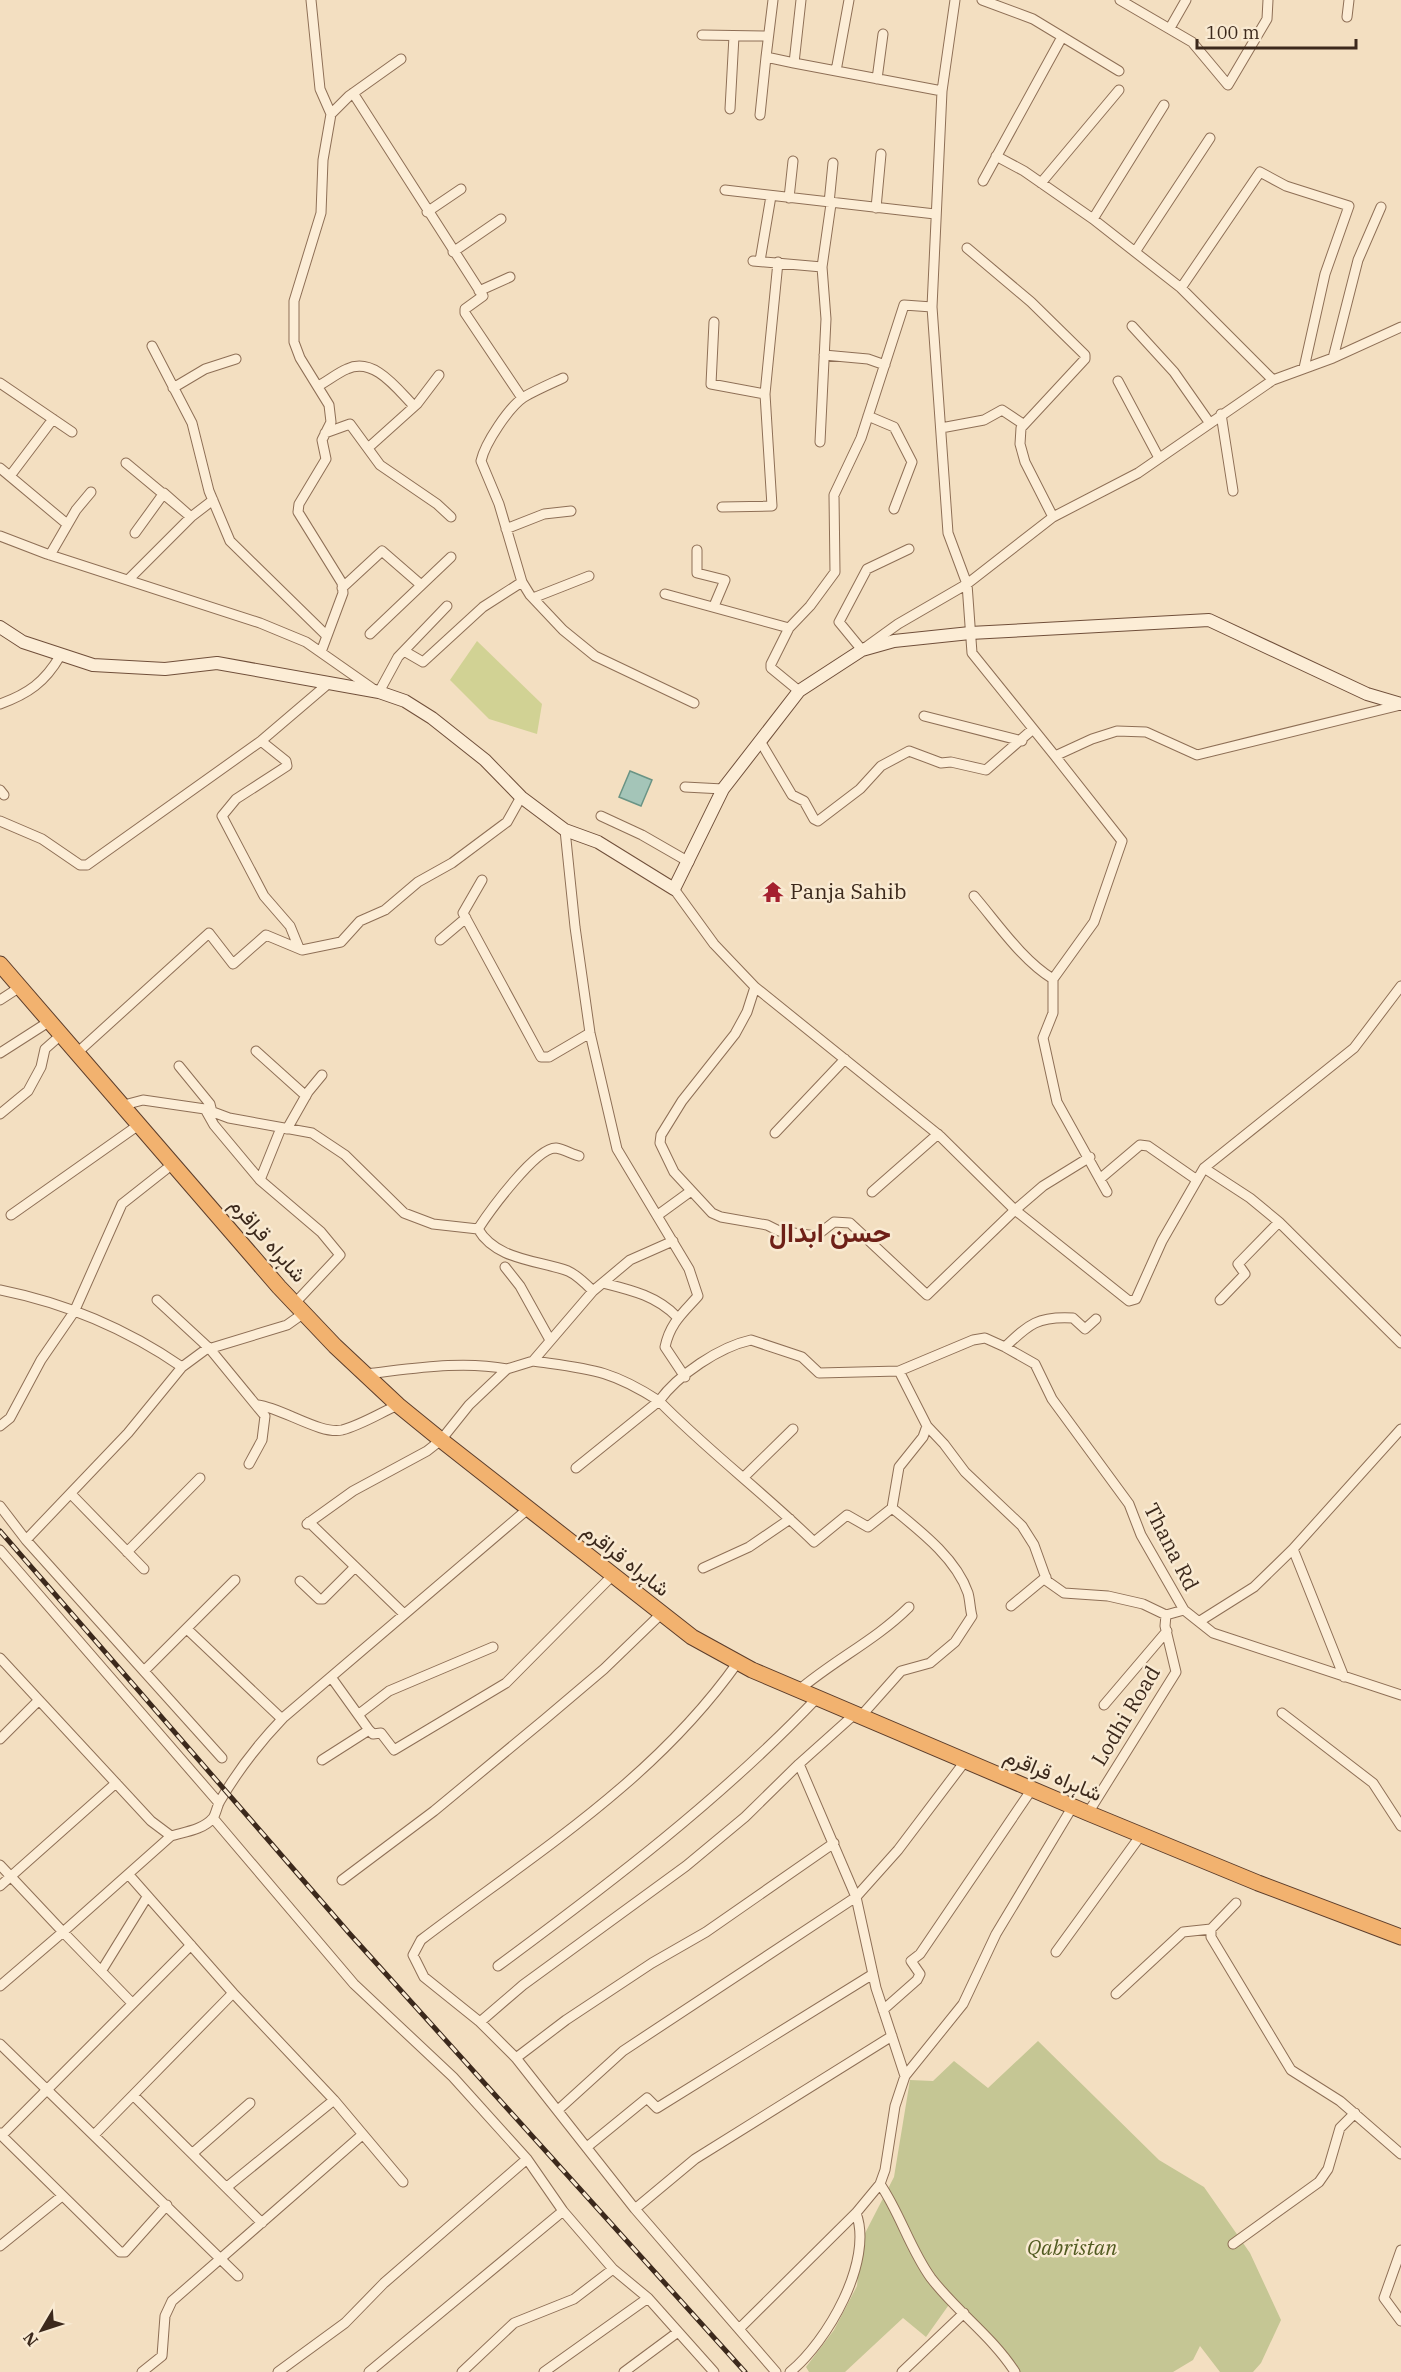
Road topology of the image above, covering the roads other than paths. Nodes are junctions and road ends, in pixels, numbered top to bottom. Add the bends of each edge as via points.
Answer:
1 (311, 0) edge
2 (773, 0) edge
3 (801, 0) edge
4 (849, 0) edge
5 (955, 0) edge
6 (982, 0) edge
7 (1120, 0) edge
8 (1186, 0) edge
9 (1268, 0) edge
10 (1349, 0) edge
11 (1347, 17) dead end
12 (1170, 28) junction
13 (883, 34) dead end
14 (702, 35) dead end
15 (734, 36) junction
16 (768, 36) junction
17 (1062, 37) junction
18 (766, 57) junction
19 (401, 59) dead end
20 (794, 63) junction
21 (836, 71) junction
22 (1119, 71) dead end
23 (877, 79) junction
24 (1119, 90) dead end
25 (942, 91) junction
26 (353, 93) junction
27 (1164, 105) dead end
28 (730, 108) dead end
29 (331, 114) junction
30 (760, 115) dead end
31 (1210, 138) dead end
32 (881, 154) dead end
33 (996, 156) junction
34 (794, 161) dead end
35 (833, 163) dead end
36 (983, 182) dead end
37 (1041, 183) junction
38 (461, 189) dead end
39 (725, 190) dead end
40 (771, 196) junction
41 (789, 198) junction
42 (830, 204) junction
43 (1381, 207) dead end
44 (876, 208) junction
45 (427, 212) junction
46 (935, 214) junction
47 (501, 219) dead end
48 (1092, 219) junction
49 (967, 248) dead end
50 (453, 252) junction
51 (1135, 252) junction
52 (778, 262) junction
53 (822, 267) junction
54 (510, 277) dead end
55 (1181, 288) junction
56 (479, 291) junction
57 (932, 307) junction
58 (714, 322) dead end
59 (1132, 326) dead end
60 (1401, 327) edge
61 (152, 346) dead end
62 (824, 355) junction
63 (1333, 358) junction
64 (236, 359) dead end
65 (885, 365) junction
66 (1304, 368) junction
67 (439, 375) dead end
68 (563, 378) dead end
69 (1273, 380) junction
70 (1118, 381) dead end
71 (0, 383) edge
72 (318, 386) junction
73 (173, 388) junction
74 (765, 394) junction
75 (522, 398) junction
76 (414, 406) junction
77 (1221, 414) junction
78 (868, 416) junction
79 (53, 419) junction
80 (1209, 422) junction
81 (1023, 424) junction
82 (941, 428) junction
83 (72, 432) dead end
84 (325, 433) junction
85 (820, 442) dead end
86 (368, 448) junction
87 (1159, 458) junction
88 (126, 463) dead end
89 (0, 468) edge
90 (10, 476) junction
91 (1233, 491) dead end
92 (91, 492) dead end
93 (164, 493) junction
94 (213, 500) junction
95 (722, 507) dead end
96 (894, 509) dead end
97 (571, 512) dead end
98 (191, 517) junction
99 (452, 517) dead end
100 (1053, 518) junction
101 (68, 524) junction
102 (506, 529) junction
103 (135, 533) dead end
104 (0, 536) edge
105 (909, 549) dead end
106 (698, 550) dead end
107 (50, 555) junction
108 (451, 558) dead end
109 (590, 576) dead end
110 (128, 580) junction
111 (522, 582) junction
112 (420, 584) junction
113 (967, 584) junction
114 (342, 588) junction
115 (664, 594) dead end
116 (533, 598) junction
117 (447, 606) dead end
118 (714, 606) junction
119 (0, 627) edge
120 (789, 628) junction
121 (970, 633) junction
122 (370, 634) dead end
123 (327, 636) junction
124 (862, 650) junction
125 (404, 651) junction
126 (321, 652) junction
127 (60, 656) junction
128 (329, 683) junction
129 (799, 691) junction
130 (378, 692) junction
131 (0, 704) edge
132 (694, 704) dead end
133 (1400, 704) edge
134 (924, 716) dead end
135 (1033, 729) junction
136 (261, 741) junction
137 (760, 741) junction
138 (1022, 741) junction
139 (1055, 756) junction
140 (686, 787) dead end
141 (723, 789) junction
142 (521, 797) junction
143 (601, 816) dead end
144 (0, 821) edge
145 (566, 830) junction
146 (689, 862) junction
147 (482, 880) dead end
148 (674, 889) junction
149 (974, 896) dead end
150 (466, 918) junction
151 (440, 940) dead end
152 (299, 948) junction
153 (0, 964) edge
154 (1053, 979) junction
155 (1401, 986) edge
156 (20, 987) junction
157 (755, 987) junction
158 (0, 1000) edge
159 (50, 1021) junction
160 (590, 1033) junction
161 (62, 1034) junction
162 (256, 1051) dead end
163 (78, 1052) junction
164 (0, 1053) edge
165 (845, 1059) junction
166 (180, 1066) dead end
167 (322, 1075) dead end
168 (306, 1096) junction
169 (124, 1105) junction
170 (209, 1111) junction
171 (0, 1114) edge
172 (140, 1124) junction
173 (284, 1129) junction
174 (775, 1133) dead end
175 (938, 1134) junction
176 (579, 1156) dead end
177 (1090, 1157) junction
178 (174, 1163) junction
179 (1204, 1168) junction
180 (1101, 1178) junction
181 (260, 1180) junction
182 (1197, 1180) junction
183 (691, 1191) junction
184 (872, 1192) dead end
185 (1107, 1192) dead end
186 (1016, 1210) junction
187 (11, 1215) dead end
188 (658, 1215) junction
189 (1279, 1222) junction
190 (478, 1229) junction
191 (673, 1241) junction
192 (505, 1267) dead end
193 (603, 1283) junction
194 (0, 1290) edge
195 (593, 1291) junction
196 (157, 1300) dead end
197 (1220, 1300) dead end
198 (299, 1308) junction
199 (74, 1312) junction
200 (677, 1317) junction
201 (1096, 1319) dead end
202 (550, 1340) junction
203 (1401, 1343) edge
204 (1005, 1347) junction
205 (210, 1349) junction
206 (533, 1361) junction
207 (182, 1367) junction
208 (507, 1369) junction
209 (899, 1371) junction
210 (365, 1374) junction
211 (685, 1377) junction
212 (659, 1401) junction
213 (258, 1405) junction
214 (398, 1405) junction
215 (1, 1423) edge
216 (927, 1426) junction
217 (793, 1429) dead end
218 (1401, 1429) edge
219 (441, 1440) junction
220 (249, 1464) dead end
221 (576, 1468) dead end
222 (744, 1477) junction
223 (200, 1478) dead end
224 (72, 1495) junction
225 (0, 1506) edge
226 (529, 1508) junction
227 (892, 1508) junction
228 (790, 1519) junction
229 (26, 1540) junction
230 (1293, 1549) junction
231 (0, 1550) edge
232 (127, 1552) junction
233 (355, 1567) junction
234 (703, 1568) dead end
235 (144, 1569) dead end
236 (612, 1576) junction
237 (1046, 1577) junction
238 (235, 1580) dead end
239 (300, 1581) dead end
240 (1011, 1606) dead end
241 (909, 1607) dead end
242 (1184, 1610) junction
243 (404, 1614) junction
244 (661, 1614) junction
245 (1166, 1615) junction
246 (1200, 1621) junction
247 (186, 1629) junction
248 (1167, 1631) junction
249 (493, 1647) dead end
250 (0, 1658) edge
251 (738, 1662) junction
252 (144, 1671) junction
253 (331, 1677) junction
254 (1344, 1677) junction
255 (799, 1690) junction
256 (1401, 1695) edge
257 (817, 1698) junction
258 (39, 1700) junction
259 (1104, 1705) dead end
260 (1282, 1713) dead end
261 (359, 1714) junction
262 (858, 1714) junction
263 (282, 1719) junction
264 (369, 1730) junction
265 (0, 1739) edge
266 (222, 1758) dead end
267 (322, 1760) dead end
268 (966, 1760) junction
269 (799, 1764) junction
270 (116, 1783) junction
271 (1032, 1789) junction
272 (219, 1803) junction
273 (1073, 1806) junction
274 (1088, 1813) junction
275 (213, 1818) junction
276 (1401, 1826) edge
277 (1141, 1835) junction
278 (171, 1836) junction
279 (834, 1844) junction
280 (0, 1865) edge
281 (129, 1875) junction
282 (10, 1876) junction
283 (342, 1880) dead end
284 (0, 1886) edge
285 (147, 1897) junction
286 (856, 1897) junction
287 (1236, 1903) dead end
288 (1211, 1929) junction
289 (63, 1932) junction
290 (1401, 1937) edge
291 (190, 1945) junction
292 (1056, 1952) dead end
293 (498, 1966) dead end
294 (102, 1970) junction
295 (873, 1974) junction
296 (0, 1986) edge
297 (233, 1993) junction
298 (1116, 1994) dead end
299 (132, 2003) junction
300 (884, 2010) junction
301 (480, 2022) junction
302 (892, 2036) junction
303 (0, 2044) edge
304 (516, 2058) junction
305 (905, 2076) junction
306 (48, 2091) junction
307 (133, 2095) junction
308 (333, 2100) junction
309 (250, 2103) dead end
310 (558, 2110) junction
311 (1355, 2113) junction
312 (0, 2133) edge
313 (94, 2135) junction
314 (362, 2135) junction
315 (587, 2147) junction
316 (193, 2153) junction
317 (1401, 2154) edge
318 (527, 2159) junction
319 (403, 2182) dead end
320 (880, 2184) junction
321 (227, 2187) junction
322 (62, 2196) junction
323 (167, 2205) junction
324 (635, 2209) junction
325 (563, 2211) junction
326 (856, 2213) junction
327 (262, 2223) junction
328 (1233, 2244) dead end
329 (0, 2246) edge
330 (1401, 2250) edge
331 (221, 2259) junction
332 (613, 2269) junction
333 (238, 2276) dead end
334 (648, 2298) junction
335 (964, 2313) junction
336 (1401, 2321) edge
337 (739, 2329) junction
338 (678, 2332) junction
339 (142, 2372) edge
340 (278, 2372) edge
341 (369, 2372) edge
342 (462, 2372) edge
343 (544, 2372) edge
344 (624, 2372) edge
345 (714, 2372) edge
346 (776, 2372) edge
347 (790, 2372) edge
348 (902, 2372) edge
349 (1015, 2372) edge

1 - 29 street via 320,89
2 - 16 street
3 - 20 street
4 - 21 street
5 - 25 street
6 - 17 street via 1033,20
7 - 12 street
8 - 12 street
9 - 12 street via 1267,19 1228,85 1192,42
10 - 11 street
13 - 23 street
14 - 15 street
15 - 16 street
15 - 28 street
16 - 18 street
17 - 22 street
17 - 33 street
18 - 20 street
18 - 30 street
19 - 26 street
20 - 21 street
21 - 23 street
23 - 25 street
24 - 37 street
25 - 46 street
26 - 29 street
26 - 45 street
27 - 48 street
29 - 72 street via 323,160 321,213 292,314 294,342
31 - 51 street
32 - 44 street
33 - 36 street
33 - 37 street
34 - 41 street
35 - 42 street
37 - 48 street
38 - 45 street
39 - 40 street
40 - 41 street
40 - 52 street via 757,261
41 - 42 street
42 - 44 street
42 - 53 street
43 - 63 street via 1358,260
44 - 46 street
45 - 50 street
46 - 57 street
47 - 50 street
48 - 51 street
49 - 81 street via 1085,355
50 - 56 street
51 - 55 street
52 - 53 street
52 - 74 street
53 - 62 street
54 - 56 street
55 - 66 street via 1260,172 1286,186 1349,206 1325,274
55 - 69 street
56 - 75 street via 482,299 465,309 465,313
57 - 65 street via 904,304
57 - 82 street
58 - 74 street via 711,384
59 - 80 street via 1174,372
60 - 63 street
61 - 73 street
62 - 65 street via 868,359
62 - 85 street
63 - 66 street
64 - 73 street via 205,369
65 - 78 street
66 - 69 street
67 - 76 street
68 - 75 street
69 - 77 street
70 - 87 street
71 - 79 street
72 - 76 street via 349,368 374,369
72 - 84 street via 329,405 331,422
73 - 94 street via 192,423
74 - 95 street via 771,506
75 - 102 street via 500,424 482,461
76 - 86 street
77 - 80 street
77 - 91 street
78 - 96 street via 894,427 912,462
78 - 120 street via 834,495 835,572
79 - 83 street
79 - 90 street
80 - 87 street
81 - 82 street via 1002,410 984,420
81 - 100 street via 1020,444 1025,462
82 - 113 street via 948,533
84 - 86 street via 350,424
84 - 114 street via 322,440 326,459 298,504 298,512
86 - 99 street via 389,474
87 - 100 street
88 - 93 street
89 - 90 street
90 - 101 street
92 - 101 street
93 - 98 street
93 - 103 street
94 - 98 street
94 - 123 street via 230,541
97 - 102 street via 544,514
98 - 110 street
100 - 113 street
101 - 107 street
102 - 111 street
104 - 107 street
105 - 124 street via 867,569 838,622
106 - 118 street via 697,573 725,580
107 - 110 street
108 - 112 street
109 - 116 street
110 - 126 street via 260,623
111 - 116 street
111 - 125 street via 483,607 423,662
112 - 114 street via 382,551
112 - 122 street
113 - 121 street
113 - 124 street
114 - 123 street
115 - 118 street
116 - 132 street via 595,656
117 - 125 street
118 - 120 street
119 - 127 main road via 23,642
120 - 129 street via 771,668
121 - 124 main road via 904,640
121 - 133 main road via 1209,620 1367,694
121 - 135 street via 972,653
123 - 126 street
124 - 129 main road
125 - 130 street via 389,669
126 - 130 street
127 - 128 main road via 93,665 131,668 217,663
127 - 131 street via 42,681 25,694
128 - 130 main road
128 - 136 street
129 - 137 main road
130 - 142 main road via 405,701 432,718 485,760
133 - 139 street via 1197,755 1146,732 1117,731
134 - 138 street
135 - 138 street
135 - 139 street
136 - 144 street via 87,865 80,865 42,839
136 - 152 street via 287,766 236,799 222,816 264,896 290,926
137 - 138 street via 792,795 804,801 818,821 860,789 881,766 902,753 909,751 941,764 951,762 986,770
137 - 141 main road
139 - 154 street via 1122,841 1094,922
140 - 141 street
141 - 146 main road
142 - 145 main road
142 - 152 street via 507,822 452,863 418,882 385,910 360,921 341,942
143 - 146 street
145 - 148 main road via 598,842
145 - 160 street
146 - 148 main road
147 - 150 street via 464,909
148 - 157 street via 714,944
149 - 154 street via 1020,949
150 - 151 street
150 - 160 street via 541,1057 549,1057
152 - 163 street via 266,935 233,964 209,933
153 - 156 highway, شاہراہ قراقرم
154 - 177 street via 1053,1013 1043,1038 1057,1101
155 - 179 street via 1354,1048
156 - 158 street
156 - 159 highway, شاہراہ قراقرم
157 - 165 street
157 - 183 street via 735,1034 682,1101 661,1135 663,1153
159 - 161 highway, شاہراہ قراقرم
159 - 164 street
160 - 188 street via 617,1149
161 - 163 highway, شاہراہ قراقرم
161 - 171 street via 42,1053 34,1083
162 - 168 street
163 - 169 highway, شاہراہ قراقرم
165 - 174 street
165 - 175 street
166 - 170 street via 210,1104
167 - 168 street
168 - 173 street
169 - 170 street via 142,1100
169 - 172 highway, شاہراہ قراقرم
170 - 173 street
170 - 181 street via 214,1125
172 - 178 highway, شاہراہ قراقرم
172 - 187 street
173 - 181 street
173 - 190 street via 312,1133 334,1147 404,1213 434,1224
175 - 184 street
175 - 186 street
176 - 190 street via 555,1148 542,1152 493,1206
177 - 180 street
177 - 186 street via 1043,1186
178 - 198 highway, شاہراہ قراقرم
178 - 199 street via 122,1204
179 - 182 street
179 - 189 street
180 - 182 street via 1140,1145 1148,1146
180 - 185 street
181 - 198 street via 321,1232 340,1255
182 - 186 street via 1132,1302
183 - 186 street via 721,1218 767,1225 779,1231 816,1236 834,1222 850,1222 927,1295
183 - 188 street
188 - 191 street
189 - 197 street via 1238,1264 1245,1274
189 - 203 street
190 - 195 street via 486,1242 517,1257 569,1272
191 - 193 street via 630,1260
191 - 200 street via 699,1296
192 - 202 street
193 - 195 street
193 - 200 street via 656,1300
194 - 199 street
195 - 202 street
196 - 205 street
198 - 205 street via 287,1325
198 - 210 highway, شاہراہ قراقرم
199 - 207 street via 145,1342
199 - 215 street via 41,1360 10,1418
200 - 211 street via 665,1347
201 - 204 street via 1085,1329 1072,1318 1039,1320 1030,1323
202 - 206 street
204 - 209 street, Thana Rd via 985,1338 973,1340
204 - 242 street, Thana Rd via 1035,1365 1052,1399 1129,1504 1141,1535
205 - 207 street
205 - 213 street
206 - 208 street
206 - 212 street via 603,1372 628,1381
207 - 224 street
208 - 210 street via 487,1365 440,1366
208 - 219 street via 469,1405
209 - 211 street via 819,1373 802,1357 751,1340 719,1353
209 - 216 street
210 - 214 highway, شاہراہ قراقرم
211 - 212 street
212 - 221 street
212 - 222 street
213 - 214 street via 329,1430 341,1430
213 - 220 street via 266,1416 266,1425
214 - 219 highway, شاہراہ قراقرم
216 - 227 street via 899,1467
216 - 237 street via 965,1472 1022,1526
217 - 222 street
218 - 230 street
219 - 226 highway, شاہراہ قراقرم
219 - 233 street via 352,1491 308,1523
222 - 228 street
223 - 232 street
224 - 229 street
224 - 232 street
225 - 229 street
226 - 236 highway, شاہراہ قراقرم
226 - 243 street
227 - 228 street via 868,1527 847,1515 814,1542
227 - 262 street via 949,1562 968,1592 972,1616 955,1642 930,1663 901,1671
228 - 234 street via 749,1546
229 - 252 street
230 - 246 street via 1254,1587
230 - 254 street
231 - 272 street
232 - 235 street
233 - 239 street via 323,1599
233 - 243 street
236 - 244 highway, شاہراہ قراقرم
236 - 264 street via 506,1683 394,1750 381,1733
237 - 240 street
237 - 245 street via 1064,1593 1108,1596 1143,1604
238 - 247 street
241 - 255 street via 889,1627 826,1666
242 - 245 street
242 - 246 street, Thana Rd
243 - 253 street
244 - 251 highway, شاہراہ قراقرم via 692,1637
244 - 283 street via 545,1719 434,1811
245 - 248 street, Lodhi Road
246 - 254 street, Thana Rd via 1213,1633
247 - 252 street
247 - 263 street
248 - 259 street
248 - 274 street, Lodhi Road via 1176,1672
249 - 261 street via 389,1691
250 - 258 street
251 - 255 highway, شاہراہ قراقرم
251 - 301 street via 635,1779 591,1816 421,1940 413,1955 424,1977
252 - 266 street
253 - 261 street
253 - 263 street
254 - 256 street, Thana Rd
255 - 257 highway, شاہراہ قراقرم
257 - 262 highway, شاہراہ قراقرم
257 - 293 street via 772,1746
258 - 265 street
258 - 270 street
260 - 276 street via 1373,1783
261 - 264 street
262 - 268 highway, شاہراہ قراقرم
262 - 269 street
263 - 272 street via 249,1755
264 - 267 street
268 - 271 highway, شاہراہ قراقرم
268 - 286 street via 898,1850
269 - 279 street
269 - 301 street via 687,1866 523,1985
270 - 278 street via 151,1821
270 - 282 street
271 - 273 highway, شاہراہ قراقرم
271 - 300 street via 927,1944 911,1961 920,1974 917,1980
272 - 275 street
273 - 274 highway, شاہراہ قراقرم
273 - 305 street via 996,1934 963,2004
274 - 277 highway, شاہراہ قراقرم
275 - 278 street via 196,1829
275 - 318 street via 354,1984 453,2077
277 - 290 highway, شاہراہ قراقرم
277 - 292 street
278 - 281 street
279 - 286 street
279 - 304 street via 706,1932 567,2019
280 - 282 street
281 - 285 street
281 - 289 street
282 - 284 street
282 - 289 street
285 - 291 street
285 - 294 street
286 - 295 street
286 - 310 street via 623,2051
287 - 288 street
288 - 298 street via 1183,1932
288 - 311 street via 1211,1937 1291,2070
289 - 294 street
289 - 296 street
291 - 297 street
291 - 299 street
294 - 299 street
295 - 300 street
295 - 315 street via 657,2108 646,2098
297 - 307 street
297 - 308 street
299 - 306 street
300 - 302 street
301 - 304 street
302 - 305 street
302 - 324 street via 695,2160
303 - 306 street
304 - 310 street
305 - 320 street
306 - 312 street
306 - 313 street
307 - 313 street
307 - 316 street
308 - 314 street
308 - 321 street
309 - 316 street
310 - 315 street
311 - 317 street
311 - 328 street via 1340,2128 1328,2169 1319,2182
312 - 322 street
313 - 323 street
314 - 319 street
314 - 327 street
315 - 324 street
316 - 321 street
318 - 325 street
318 - 340 street via 384,2283 345,2323
320 - 326 street
320 - 335 street via 917,2258
321 - 327 street
322 - 323 street via 120,2252 125,2252
322 - 329 street
323 - 331 street
324 - 337 street
325 - 332 street
325 - 341 street
326 - 337 street
326 - 347 street via 860,2223 857,2254 845,2298 828,2332
327 - 331 street
330 - 336 street via 1384,2298
331 - 333 street
331 - 339 street via 172,2301 165,2316 162,2356
332 - 334 street
332 - 342 street via 574,2300 514,2323
334 - 338 street
334 - 343 street
335 - 348 street
335 - 349 street via 1000,2349
337 - 346 street
338 - 344 street
338 - 345 street

